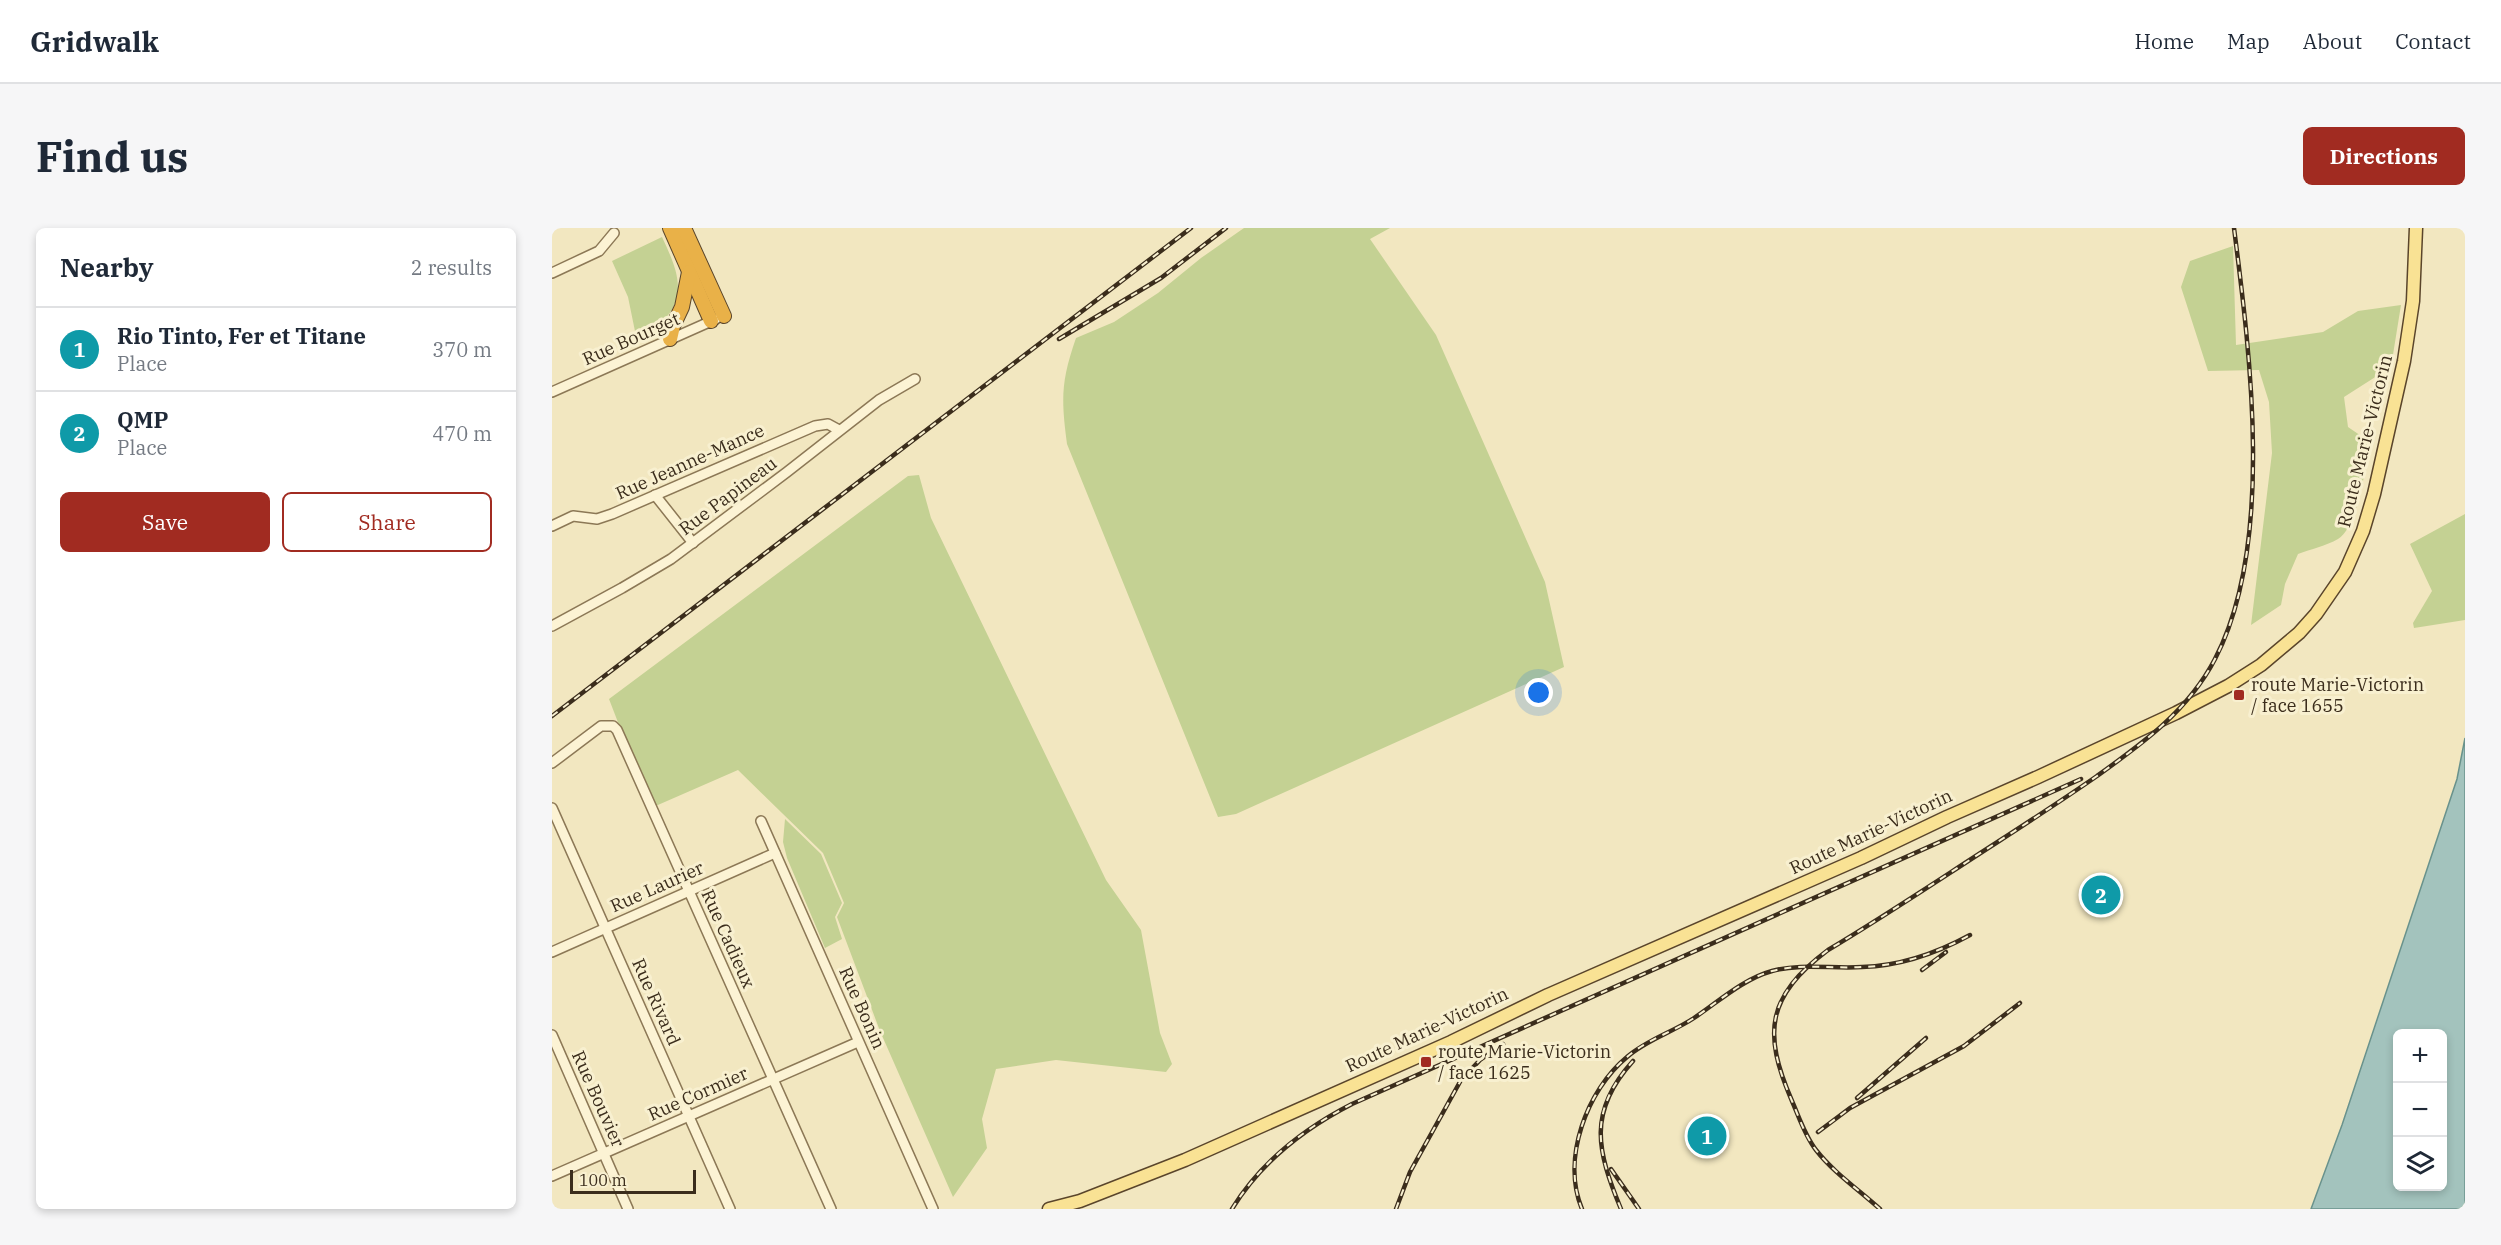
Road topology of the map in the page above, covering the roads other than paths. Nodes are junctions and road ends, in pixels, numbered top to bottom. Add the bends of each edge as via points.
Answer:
1 (670, 228) edge
2 (684, 228) edge
3 (2416, 228) edge
4 (614, 232) dead end
5 (689, 272) junction
6 (552, 273) edge
7 (717, 319) junction
8 (670, 339) junction
9 (915, 379) dead end
10 (552, 392) edge
11 (839, 430) junction
12 (655, 495) junction
13 (552, 526) edge
14 (693, 543) junction
15 (552, 626) edge
16 (552, 763) edge
17 (552, 808) edge
18 (761, 821) dead end
19 (775, 853) junction
20 (688, 891) junction
21 (605, 928) junction
22 (552, 952) edge
23 (552, 1035) edge
24 (858, 1042) junction
25 (773, 1078) junction
26 (689, 1117) junction
27 (604, 1154) junction
28 (552, 1176) edge
29 (628, 1209) edge
30 (730, 1209) edge
31 (831, 1209) edge
32 (933, 1209) edge
33 (1049, 1209) edge

1 - 5 highway
2 - 7 highway
3 - 33 main road, Route Marie-Victorin via 2410,329 2363,531 2345,572 2316,614 2260,665 2176,713 1861,858 1165,1169
4 - 6 street via 599,251
5 - 7 highway
5 - 8 highway
7 - 8 street, Rue Bourget
8 - 10 street, Rue Bourget
9 - 11 street, Rue Papineau
11 - 12 street, Rue Jeanne-Mance via 828,424 815,426
11 - 14 street, Rue Papineau
12 - 13 street, Rue Jeanne-Mance via 604,518 573,516
12 - 14 street
14 - 15 street, Rue Papineau
16 - 20 street, Rue Cadieux via 601,726 613,726
17 - 21 street, Rue Rivard
18 - 19 street, Rue Bonin
19 - 20 street, Rue Laurier
19 - 24 street, Rue Bonin
20 - 21 street, Rue Laurier
20 - 25 street, Rue Cadieux
21 - 22 street, Rue Laurier
21 - 26 street, Rue Rivard
23 - 27 street, Rue Bouvier
24 - 25 street, Rue Cormier
24 - 32 street, Rue Bonin
25 - 26 street, Rue Cormier
25 - 31 street, Rue Cadieux
26 - 27 street, Rue Cormier
26 - 30 street, Rue Rivard
27 - 28 street, Rue Cormier
27 - 29 street, Rue Bouvier

